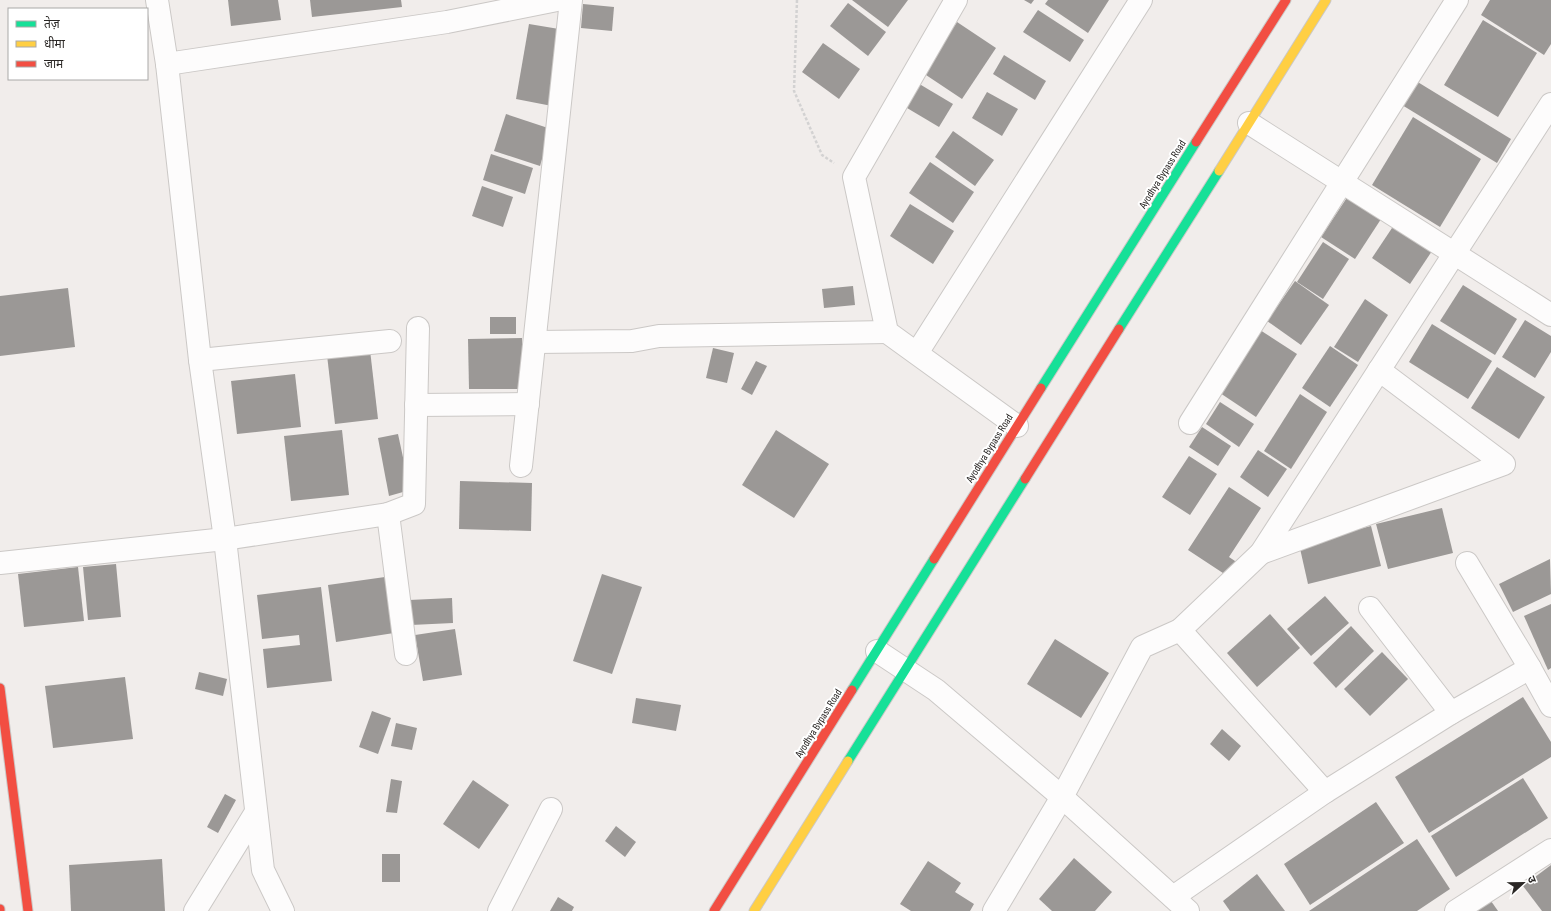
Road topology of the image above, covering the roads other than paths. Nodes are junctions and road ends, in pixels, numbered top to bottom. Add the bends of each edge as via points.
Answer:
1 (158, 0) edge
2 (557, 0) edge
3 (571, 0) edge
4 (956, 0) edge
5 (1141, 0) edge
6 (1286, 0) edge
7 (1326, 0) edge
8 (1457, 0) edge
9 (167, 64) junction
10 (1550, 112) edge
11 (1249, 123) junction
12 (1342, 182) junction
13 (1454, 254) junction
14 (1551, 315) edge
15 (418, 328) dead end
16 (887, 332) junction
17 (390, 341) dead end
18 (535, 342) junction
19 (917, 353) junction
20 (200, 360) junction
21 (1379, 370) junction
22 (528, 404) junction
23 (416, 405) junction
24 (1190, 423) dead end
25 (1017, 426) junction
26 (521, 466) dead end
27 (388, 514) junction
28 (224, 539) junction
29 (1261, 553) junction
30 (0, 563) edge
31 (1467, 563) dead end
32 (1370, 608) dead end
33 (1180, 630) junction
34 (877, 651) junction
35 (406, 654) dead end
36 (1530, 668) junction
37 (906, 670) junction
38 (0, 688) edge
39 (1551, 706) edge
40 (1451, 714) junction
41 (1324, 792) junction
42 (1062, 797) junction
43 (551, 810) dead end
44 (256, 812) junction
45 (1551, 850) edge
46 (1180, 904) edge
47 (28, 911) edge
48 (195, 911) edge
49 (283, 911) edge
50 (499, 911) edge
51 (714, 911) edge
52 (754, 911) edge
53 (994, 911) edge
54 (1456, 911) edge

1 - 9 street
2 - 9 street via 447,22
3 - 18 street
4 - 16 street via 854,177
5 - 19 street
6 - 25 main road, Ayodhya Bypass Road
7 - 11 main road
8 - 12 street
9 - 20 street
10 - 13 street
11 - 12 street
11 - 37 main road
12 - 13 street
12 - 24 street
13 - 14 street
13 - 21 street
15 - 23 street
16 - 18 street via 659,336 632,341
16 - 19 street
17 - 20 street
18 - 22 street
19 - 25 street
20 - 28 street
21 - 29 street
21 - 29 street via 1504,464
22 - 23 street
22 - 26 street
23 - 27 street via 414,504
25 - 34 main road, Ayodhya Bypass Road
27 - 28 street
27 - 35 street
28 - 30 street
28 - 44 street
29 - 33 street
31 - 36 street
32 - 40 street
33 - 41 street
33 - 42 street via 1142,647
34 - 37 street
34 - 51 main road, Ayodhya Bypass Road
36 - 39 street
36 - 40 street
37 - 42 street via 936,690
37 - 52 main road
38 - 47 main road
40 - 41 street
41 - 46 street
42 - 46 street
42 - 53 street
43 - 50 street
44 - 48 street
44 - 49 street via 262,870
45 - 54 street

